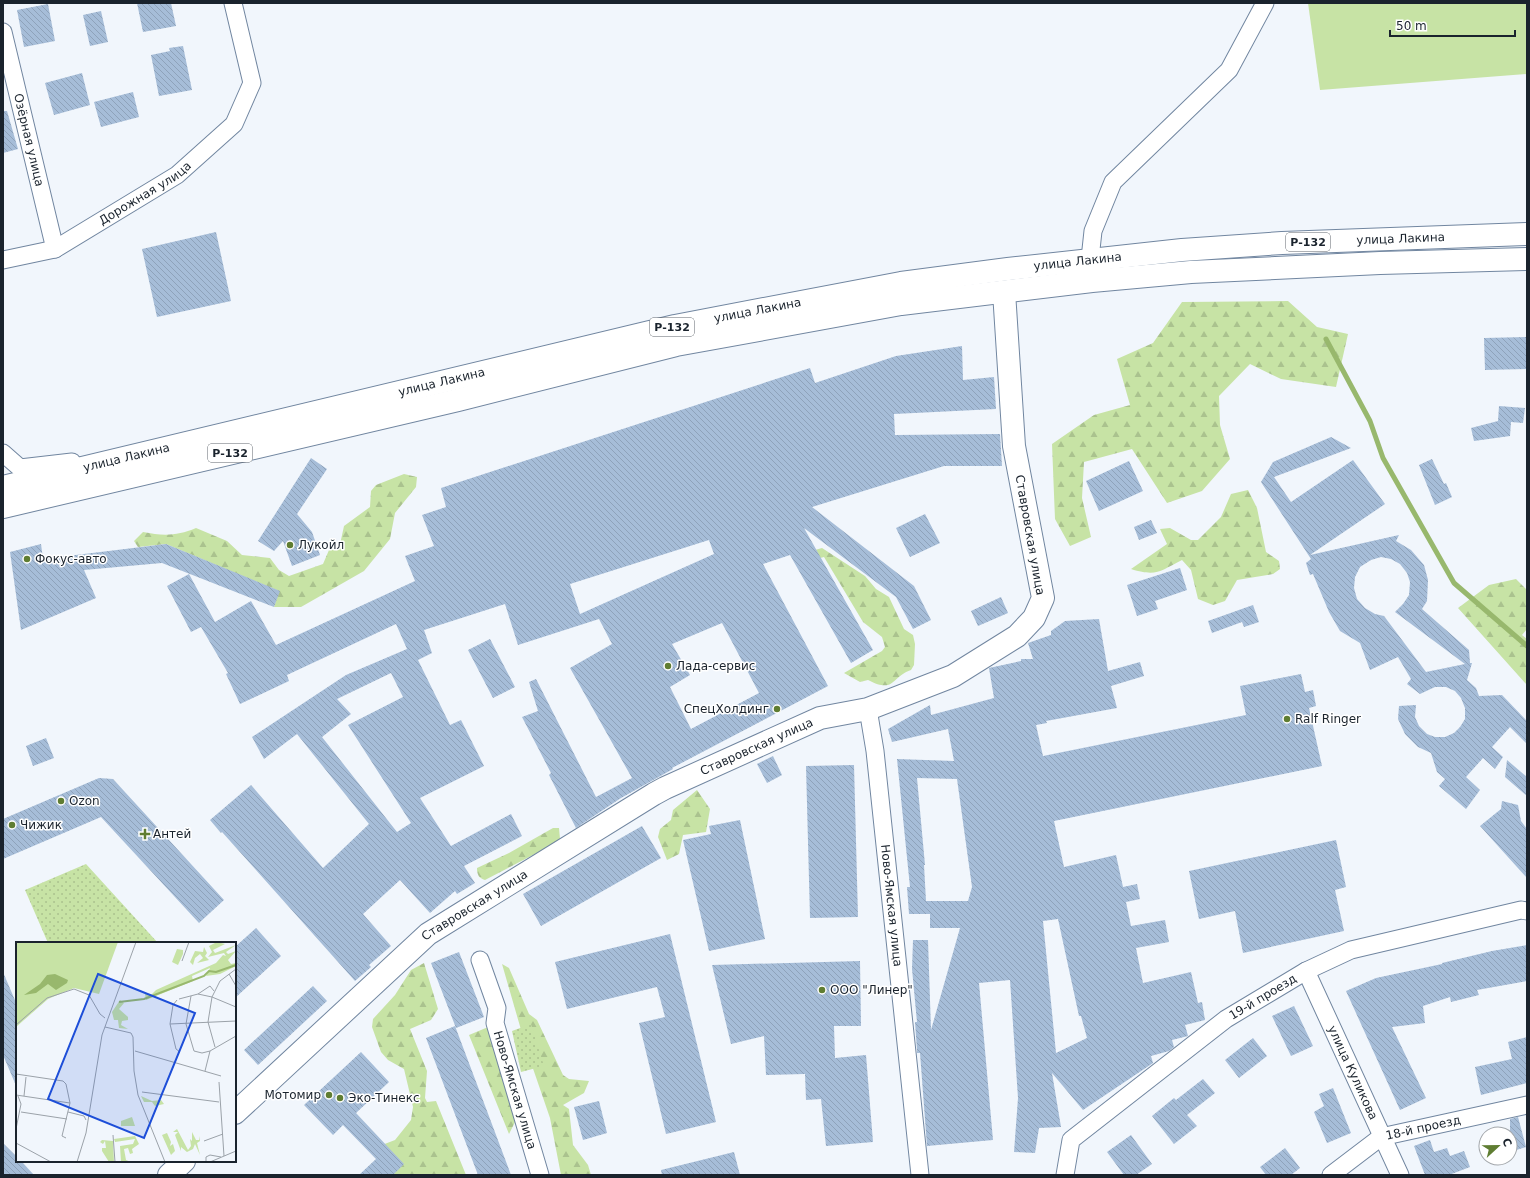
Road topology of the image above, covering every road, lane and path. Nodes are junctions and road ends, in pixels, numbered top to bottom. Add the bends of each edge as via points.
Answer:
1 (233, 3) edge
2 (1265, 3) edge
3 (3, 32) edge
4 (1527, 234) edge
5 (55, 249) junction
6 (1090, 259) junction
7 (1527, 259) edge
8 (3, 260) edge
9 (1004, 292) junction
10 (3, 453) edge
11 (120, 460) junction
12 (3, 487) edge
13 (3, 507) edge
14 (868, 709) junction
15 (1524, 911) edge
16 (480, 960) dead end
17 (1306, 971) junction
18 (1527, 1105) edge
19 (236, 1111) edge
20 (1381, 1137) junction
21 (183, 1162) edge
22 (169, 1175) edge
23 (540, 1175) edge
24 (920, 1175) edge
25 (1065, 1175) edge
26 (1331, 1175) edge
27 (1400, 1175) edge

1 - 5 street, Дорожная улица via 252,83 234,124 178,175
2 - 6 street via 1229,70 1113,182 1093,232
3 - 5 street, Озёрная улица
4 - 6 main road, улица Лакина / Р-132 via 1282,243
5 - 8 street, Дорожная улица
6 - 11 main road, улица Лакина / Р-132 via 901,283 674,326
7 - 9 main road, улица Лакина / Р-132 via 1190,272
9 - 13 main road, улица Лакина / Р-132 via 901,304 676,345 458,400
9 - 14 main road, Ставровская улица via 1014,446 1043,598 1034,618 1017,636 975,664 954,676
10 - 11 street via 20,468 90,460
11 - 12 main road, улица Лакина / Р-132
14 - 19 main road, Ставровская улица via 820,718 665,788 464,911 428,934
14 - 24 street, Ново-Ямская улица via 875,751
15 - 17 street, 19-й проезд via 1351,950
16 - 23 street, Ново-Ямская улица via 497,1008 495,1023
17 - 20 street, улица Куликова
17 - 25 street, 19-й проезд via 1226,1019 1071,1140
18 - 20 street, 18-й проезд
20 - 26 street, 18-й проезд
20 - 27 street, улица Куликова
21 - 22 main road

